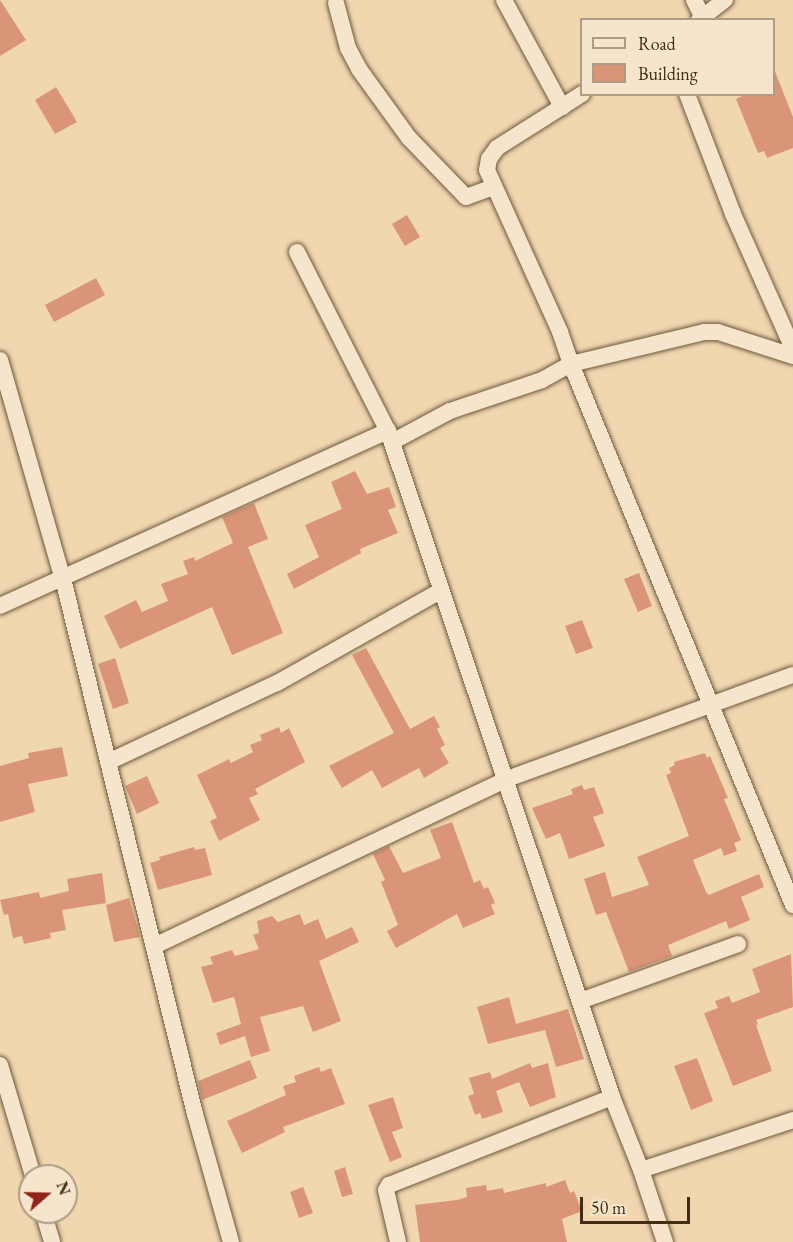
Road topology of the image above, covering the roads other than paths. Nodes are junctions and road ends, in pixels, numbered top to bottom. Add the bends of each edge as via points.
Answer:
1 (504, 0) edge
2 (694, 0) edge
3 (725, 0) edge
4 (336, 3) dead end
5 (700, 18) edge
6 (580, 95) edge
7 (688, 96) edge
8 (562, 107) junction
9 (494, 187) junction
10 (297, 252) dead end
11 (793, 349) edge
12 (793, 356) edge
13 (0, 360) edge
14 (571, 364) junction
15 (390, 436) junction
16 (63, 579) junction
17 (440, 591) junction
18 (0, 606) edge
19 (793, 675) edge
20 (712, 704) junction
21 (108, 762) junction
22 (507, 778) junction
23 (793, 905) edge
24 (738, 944) dead end
25 (154, 946) junction
26 (580, 1002) junction
27 (0, 1065) edge
28 (612, 1097) junction
29 (793, 1120) edge
30 (29, 1164) edge
31 (641, 1170) junction
32 (47, 1224) edge
33 (52, 1242) edge
34 (231, 1242) edge
35 (398, 1242) edge
36 (665, 1242) edge

1 - 8 street
2 - 5 street
3 - 5 street
4 - 9 street via 358,69 409,138 466,196
6 - 8 street
7 - 11 street via 733,214
8 - 9 street via 497,148 489,159 488,170
9 - 14 street
10 - 15 street
12 - 14 street via 718,332
13 - 16 street
14 - 15 street via 542,380
14 - 20 street
15 - 16 street
15 - 17 street
16 - 18 street
16 - 21 street
17 - 21 street via 277,683
17 - 22 street
19 - 20 street
20 - 22 street
20 - 23 street
21 - 25 street
22 - 25 street
22 - 26 street
24 - 26 street
25 - 34 street
26 - 28 street
27 - 30 street
28 - 31 street
28 - 35 street via 389,1185
29 - 31 street
31 - 36 street
32 - 33 street

